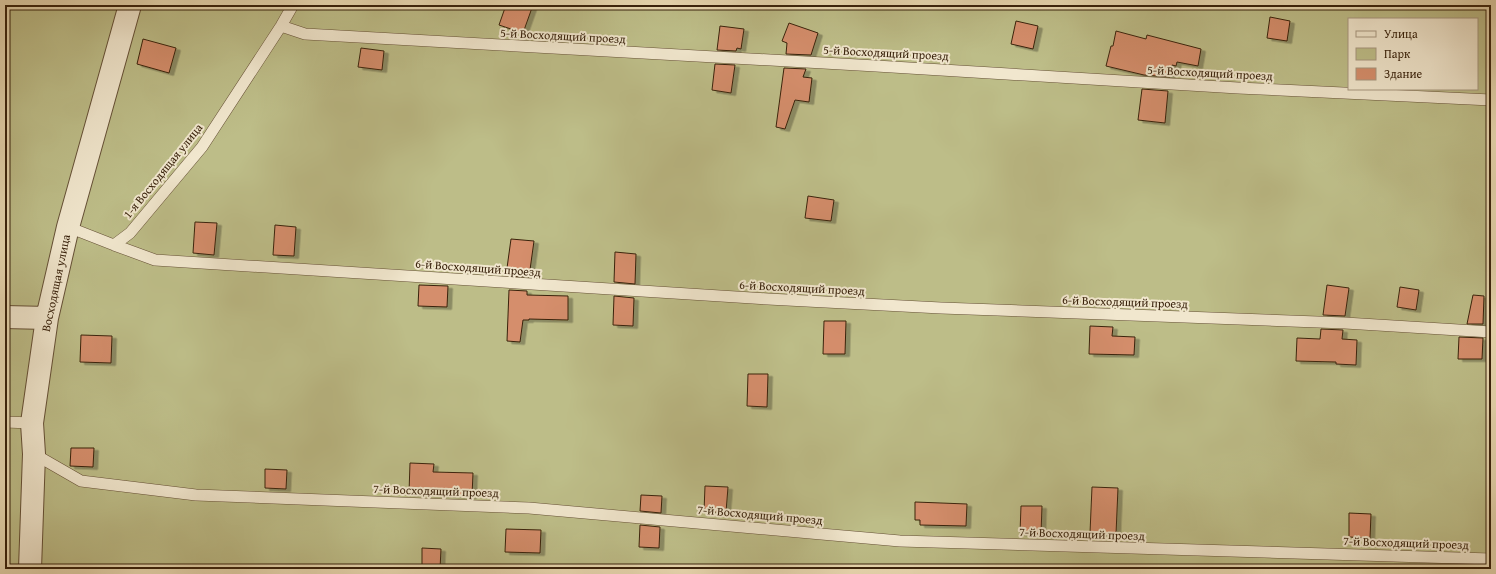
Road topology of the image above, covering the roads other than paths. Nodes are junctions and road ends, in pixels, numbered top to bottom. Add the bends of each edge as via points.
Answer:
1 (130, 5) edge
2 (293, 5) edge
3 (281, 26) junction
4 (1491, 100) edge
5 (68, 228) junction
6 (114, 246) junction
7 (5, 317) edge
8 (47, 318) junction
9 (1491, 332) edge
10 (5, 422) edge
11 (32, 423) junction
12 (34, 454) junction
13 (1491, 559) edge
14 (30, 569) edge

1 - 5 street, Восходящая улица
2 - 3 lane, 1-я Восходящая улица
3 - 4 lane, 5-й Восходящий проезд via 313,35
3 - 6 lane, 1-я Восходящая улица via 202,147 130,234
5 - 6 lane
5 - 8 street, Восходящая улица
6 - 9 lane, 6-й Восходящий проезд via 155,260 712,296
7 - 8 street
8 - 11 street, Восходящая улица
10 - 11 lane
11 - 12 street, Восходящая улица
12 - 13 lane, 7-й Восходящий проезд via 81,481 196,495 529,508 900,541
12 - 14 street, Восходящая улица

